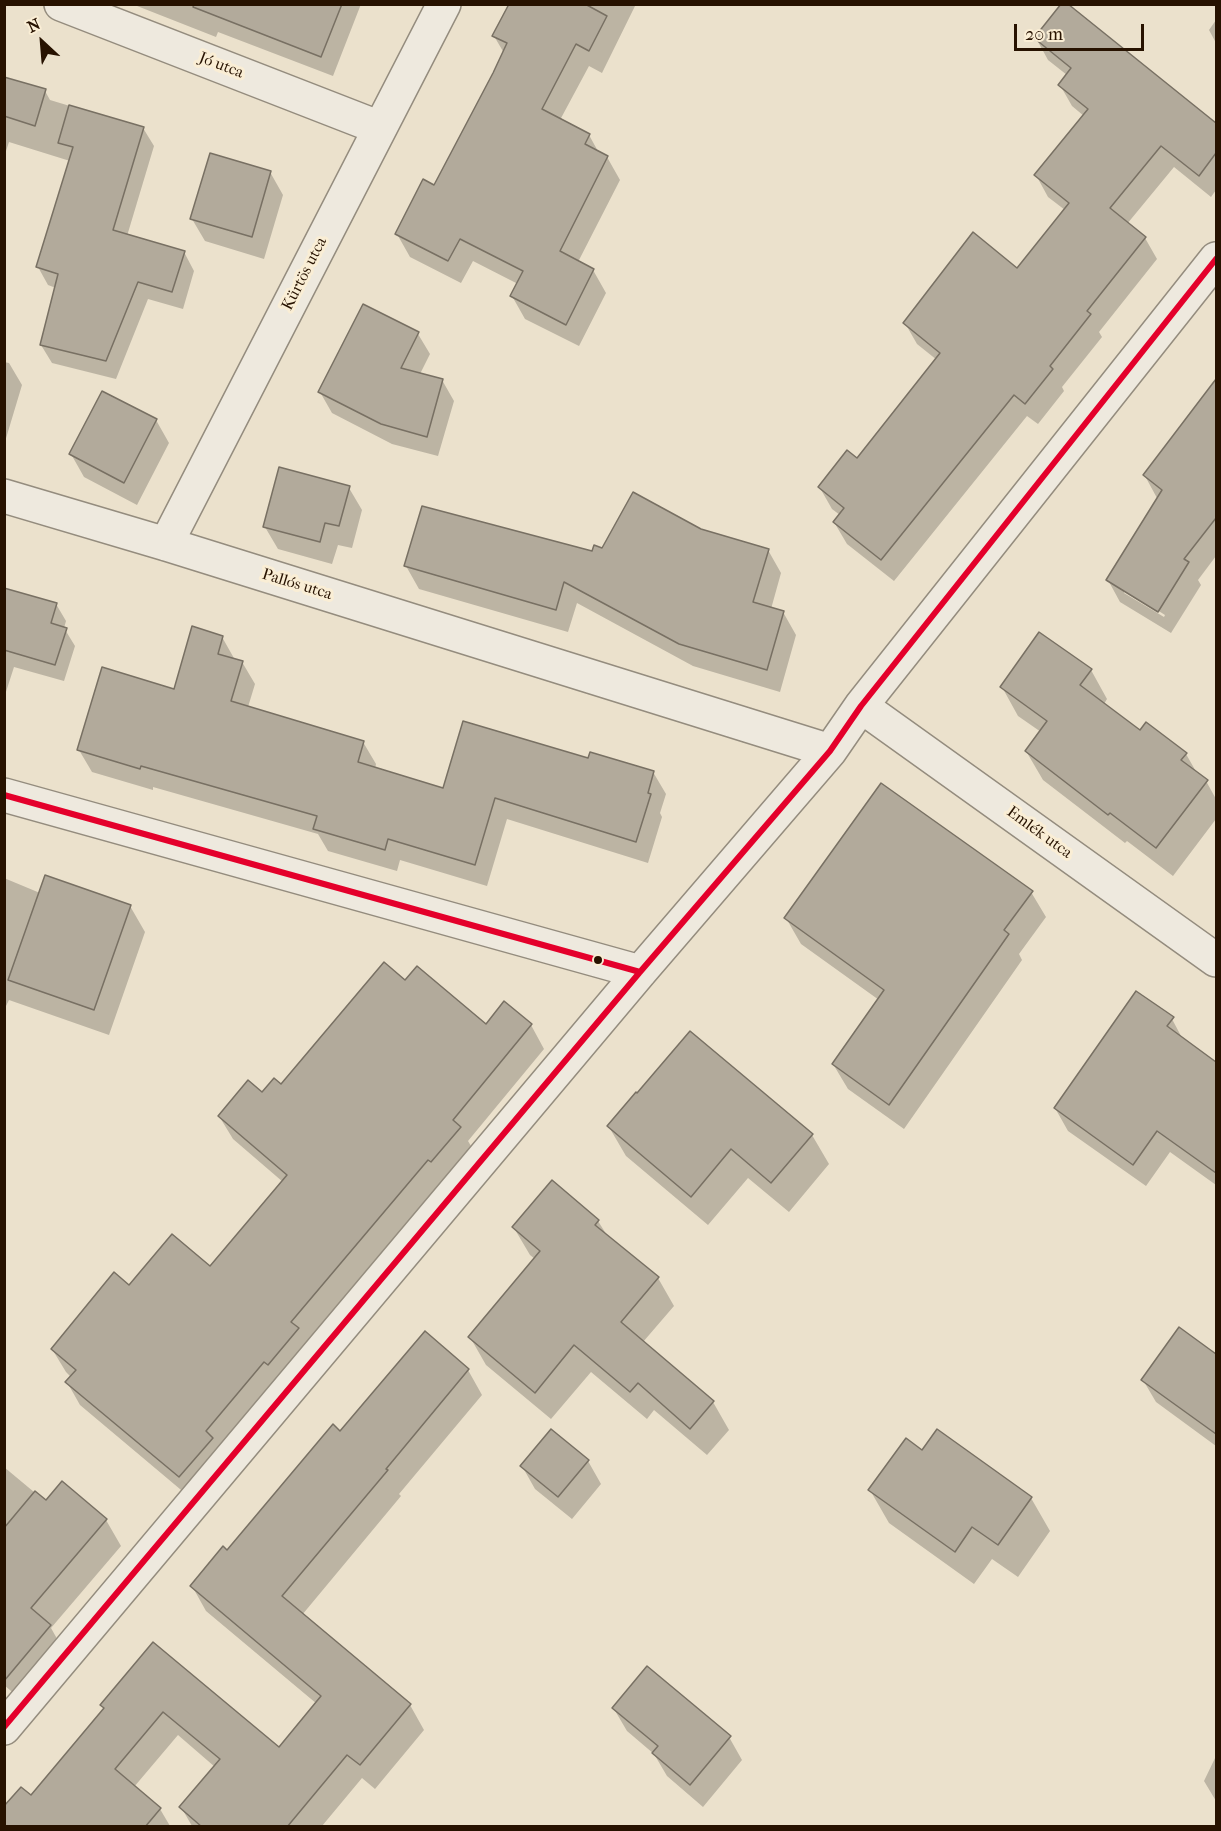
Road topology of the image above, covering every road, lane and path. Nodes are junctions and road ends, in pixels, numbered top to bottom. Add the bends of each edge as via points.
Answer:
1 (61, 4) edge
2 (444, 4) edge
3 (380, 128) junction
4 (1216, 259) edge
5 (4, 496) edge
6 (166, 544) junction
7 (861, 706) junction
8 (830, 751) junction
9 (4, 795) edge
10 (1216, 960) edge
11 (640, 972) junction
12 (4, 1728) edge

1 - 3 street, Jó utca
2 - 3 street, Kürtös utca
3 - 6 street, Kürtös utca
4 - 7 street
5 - 6 street, Pallós utca
6 - 8 street, Pallós utca
7 - 8 street
7 - 10 street, Emlék utca
8 - 11 street
9 - 11 street
11 - 12 street

